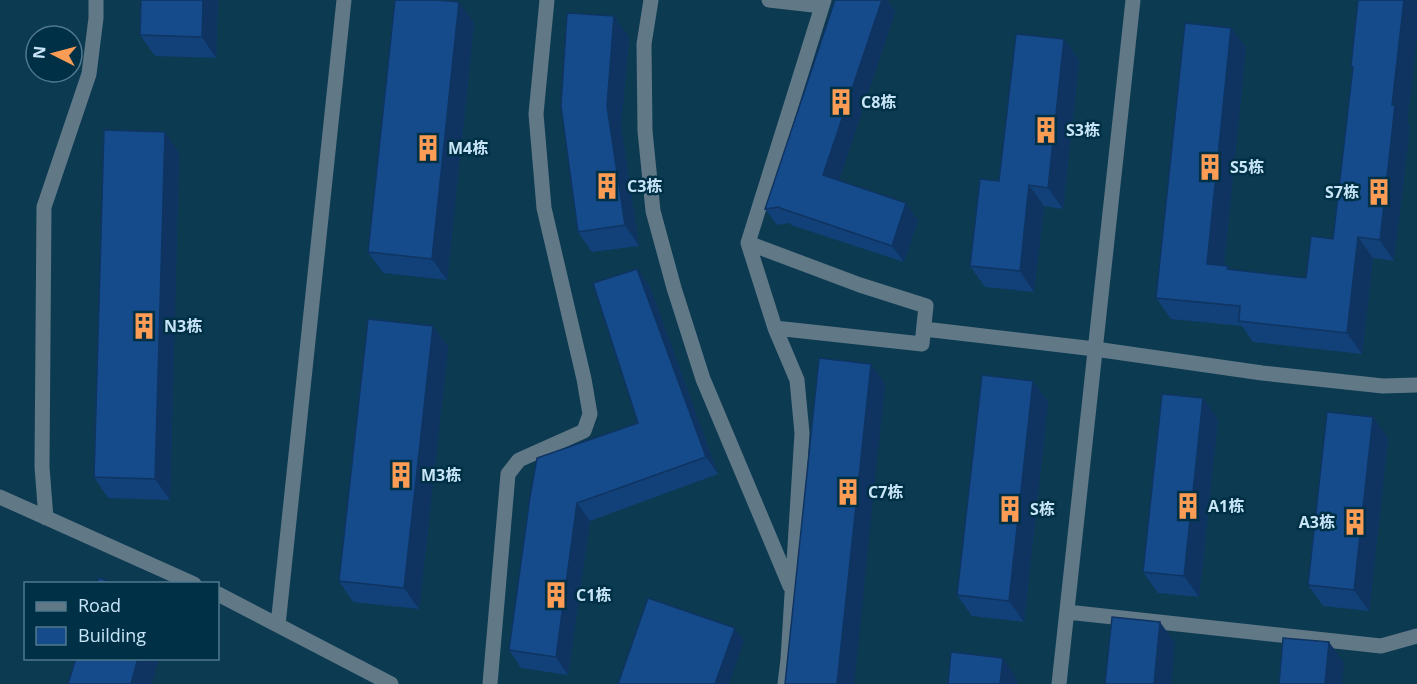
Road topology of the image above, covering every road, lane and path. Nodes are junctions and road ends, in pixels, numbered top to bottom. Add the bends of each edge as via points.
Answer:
1 (96, 0) edge
2 (344, 0) edge
3 (547, 0) edge
4 (651, 0) edge
5 (769, 0) edge
6 (1133, 0) edge
7 (823, 3) edge
8 (748, 243) junction
9 (774, 328) junction
10 (924, 329) junction
11 (1095, 349) junction
12 (1417, 385) edge
13 (0, 497) edge
14 (46, 518) junction
15 (190, 582) edge
16 (792, 591) junction
17 (219, 595) edge
18 (1066, 612) junction
19 (278, 625) junction
20 (1417, 636) edge
21 (390, 684) edge
22 (490, 684) edge
23 (785, 684) edge
24 (1059, 684) edge

1 - 14 lane via 89,74 44,207 42,467
2 - 19 lane
3 - 22 lane via 536,114 543,208 590,414 584,431 519,460 508,474
4 - 16 lane via 644,44 645,131 654,211 703,379
5 - 7 lane
6 - 11 lane
7 - 8 lane
8 - 9 lane
8 - 10 lane via 926,306
9 - 10 lane via 922,344
9 - 16 lane via 797,380 802,433
10 - 11 lane
11 - 12 lane via 1262,374 1383,386
11 - 18 lane
13 - 14 lane
14 - 15 lane
16 - 23 lane
17 - 19 lane
18 - 20 lane via 1381,646
18 - 24 lane
19 - 21 lane

